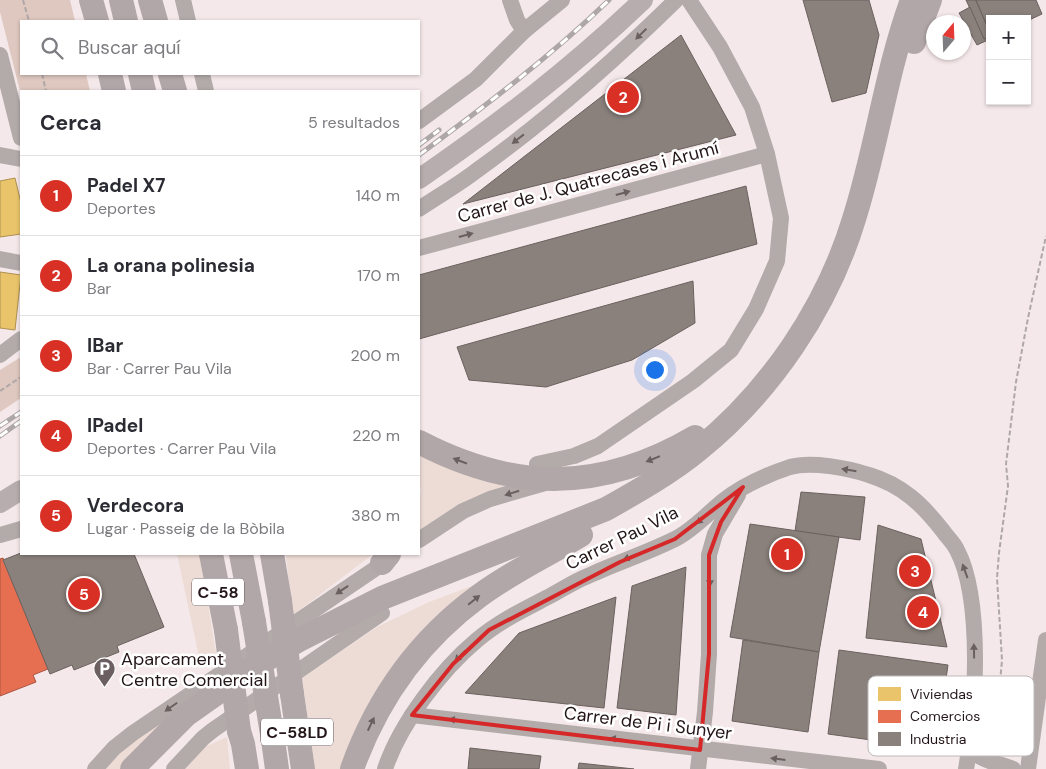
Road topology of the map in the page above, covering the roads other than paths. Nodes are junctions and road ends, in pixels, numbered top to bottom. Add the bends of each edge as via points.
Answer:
1 (92, 0) edge
2 (121, 0) edge
3 (150, 0) edge
4 (183, 0) edge
5 (510, 0) edge
6 (562, 0) edge
7 (643, 0) edge
8 (676, 0) edge
9 (689, 0) edge
10 (912, 0) edge
11 (930, 0) edge
12 (97, 20) edge
13 (126, 20) edge
14 (156, 20) edge
15 (188, 20) edge
16 (524, 31) junction
17 (0, 58) edge
18 (110, 75) edge
19 (140, 75) edge
20 (170, 75) edge
21 (202, 75) edge
22 (114, 90) edge
23 (144, 90) edge
24 (174, 90) edge
25 (206, 90) edge
26 (420, 120) edge
27 (20, 134) edge
28 (767, 154) junction
29 (0, 155) edge
30 (20, 159) edge
31 (420, 178) edge
32 (420, 207) edge
33 (420, 248) edge
34 (0, 259) edge
35 (20, 263) edge
36 (20, 340) edge
37 (0, 354) edge
38 (741, 410) junction
39 (420, 442) edge
40 (537, 464) dead end
41 (559, 480) junction
42 (743, 487) junction
43 (20, 491) edge
44 (0, 503) edge
45 (20, 529) edge
46 (0, 535) edge
47 (581, 535) junction
48 (420, 539) edge
49 (211, 555) edge
50 (241, 555) edge
51 (272, 555) edge
52 (390, 557) edge
53 (382, 613) junction
54 (1046, 640) edge
55 (974, 676) edge
56 (412, 715) junction
57 (1034, 726) edge
58 (700, 750) junction
59 (241, 753) edge
60 (968, 756) edge
61 (978, 756) edge
62 (1030, 756) edge
63 (95, 769) edge
64 (132, 769) edge
65 (151, 769) edge
66 (174, 769) edge
67 (277, 769) edge
68 (303, 769) edge
69 (352, 769) edge
70 (385, 769) edge
71 (698, 769) edge
72 (879, 769) edge
73 (966, 769) edge
74 (1013, 769) edge
75 (1028, 769) edge

1 - 12 highway
2 - 13 highway
3 - 14 highway
4 - 15 street
5 - 16 street
6 - 16 street
7 - 31 main road via 554,80
8 -> 32 street via 623,52 528,131 475,172
9 - 28 street via 720,47 752,107
10 - 38 highway via 892,65 857,210 840,257 802,332
11 - 47 highway via 906,68 877,191 861,243 835,303 807,351 756,416 703,464 658,496
16 - 26 street via 476,79
17 - 27 street
18 - 22 highway
19 - 23 highway
20 - 24 highway
21 - 25 street
33 -> 28 street, Carrer de J. Quatrecases i Arumí
28 - 40 street via 781,218 777,261 756,309 731,350 693,381 598,446 574,456
29 - 30 street
34 - 35 street
36 - 37 street
38 -> 41 highway via 649,461 594,477
38 - 64 highway via 672,470 606,508 382,598 299,640 186,715
41 -> 39 highway via 493,471
41 -> 48 street via 490,499 463,511
55 -> 42 street, Carrer Pau Vila via 973,619 968,580 957,549 936,521 910,495 886,480 823,466 793,466
42 -> 56 street, Carrer Pau Vila via 675,539 585,577 489,630 463,652
42 -> 58 street via 721,522 709,556 709,654
43 - 44 main road
45 - 46 street
47 - 53 highway
69 -> 47 highway via 381,703 431,638 479,595
49 - 59 highway, C-58, bridge via 226,630
50 - 67 highway, C-58, bridge
51 - 68 highway, C-58LD, bridge
52 -> 63 street via 132,733
53 - 65 highway via 306,651 257,682 194,728
53 - 66 street via 213,730
54 - 57 street
58 -> 56 street, Carrer de Pi i Sunyer
56 - 70 street, Carrer Pau Vila
58 - 71 street
72 -> 58 street, Carrer de Pi i Sunyer
60 - 73 street, Carrer Pau Vila
61 - 74 street
62 - 75 street

